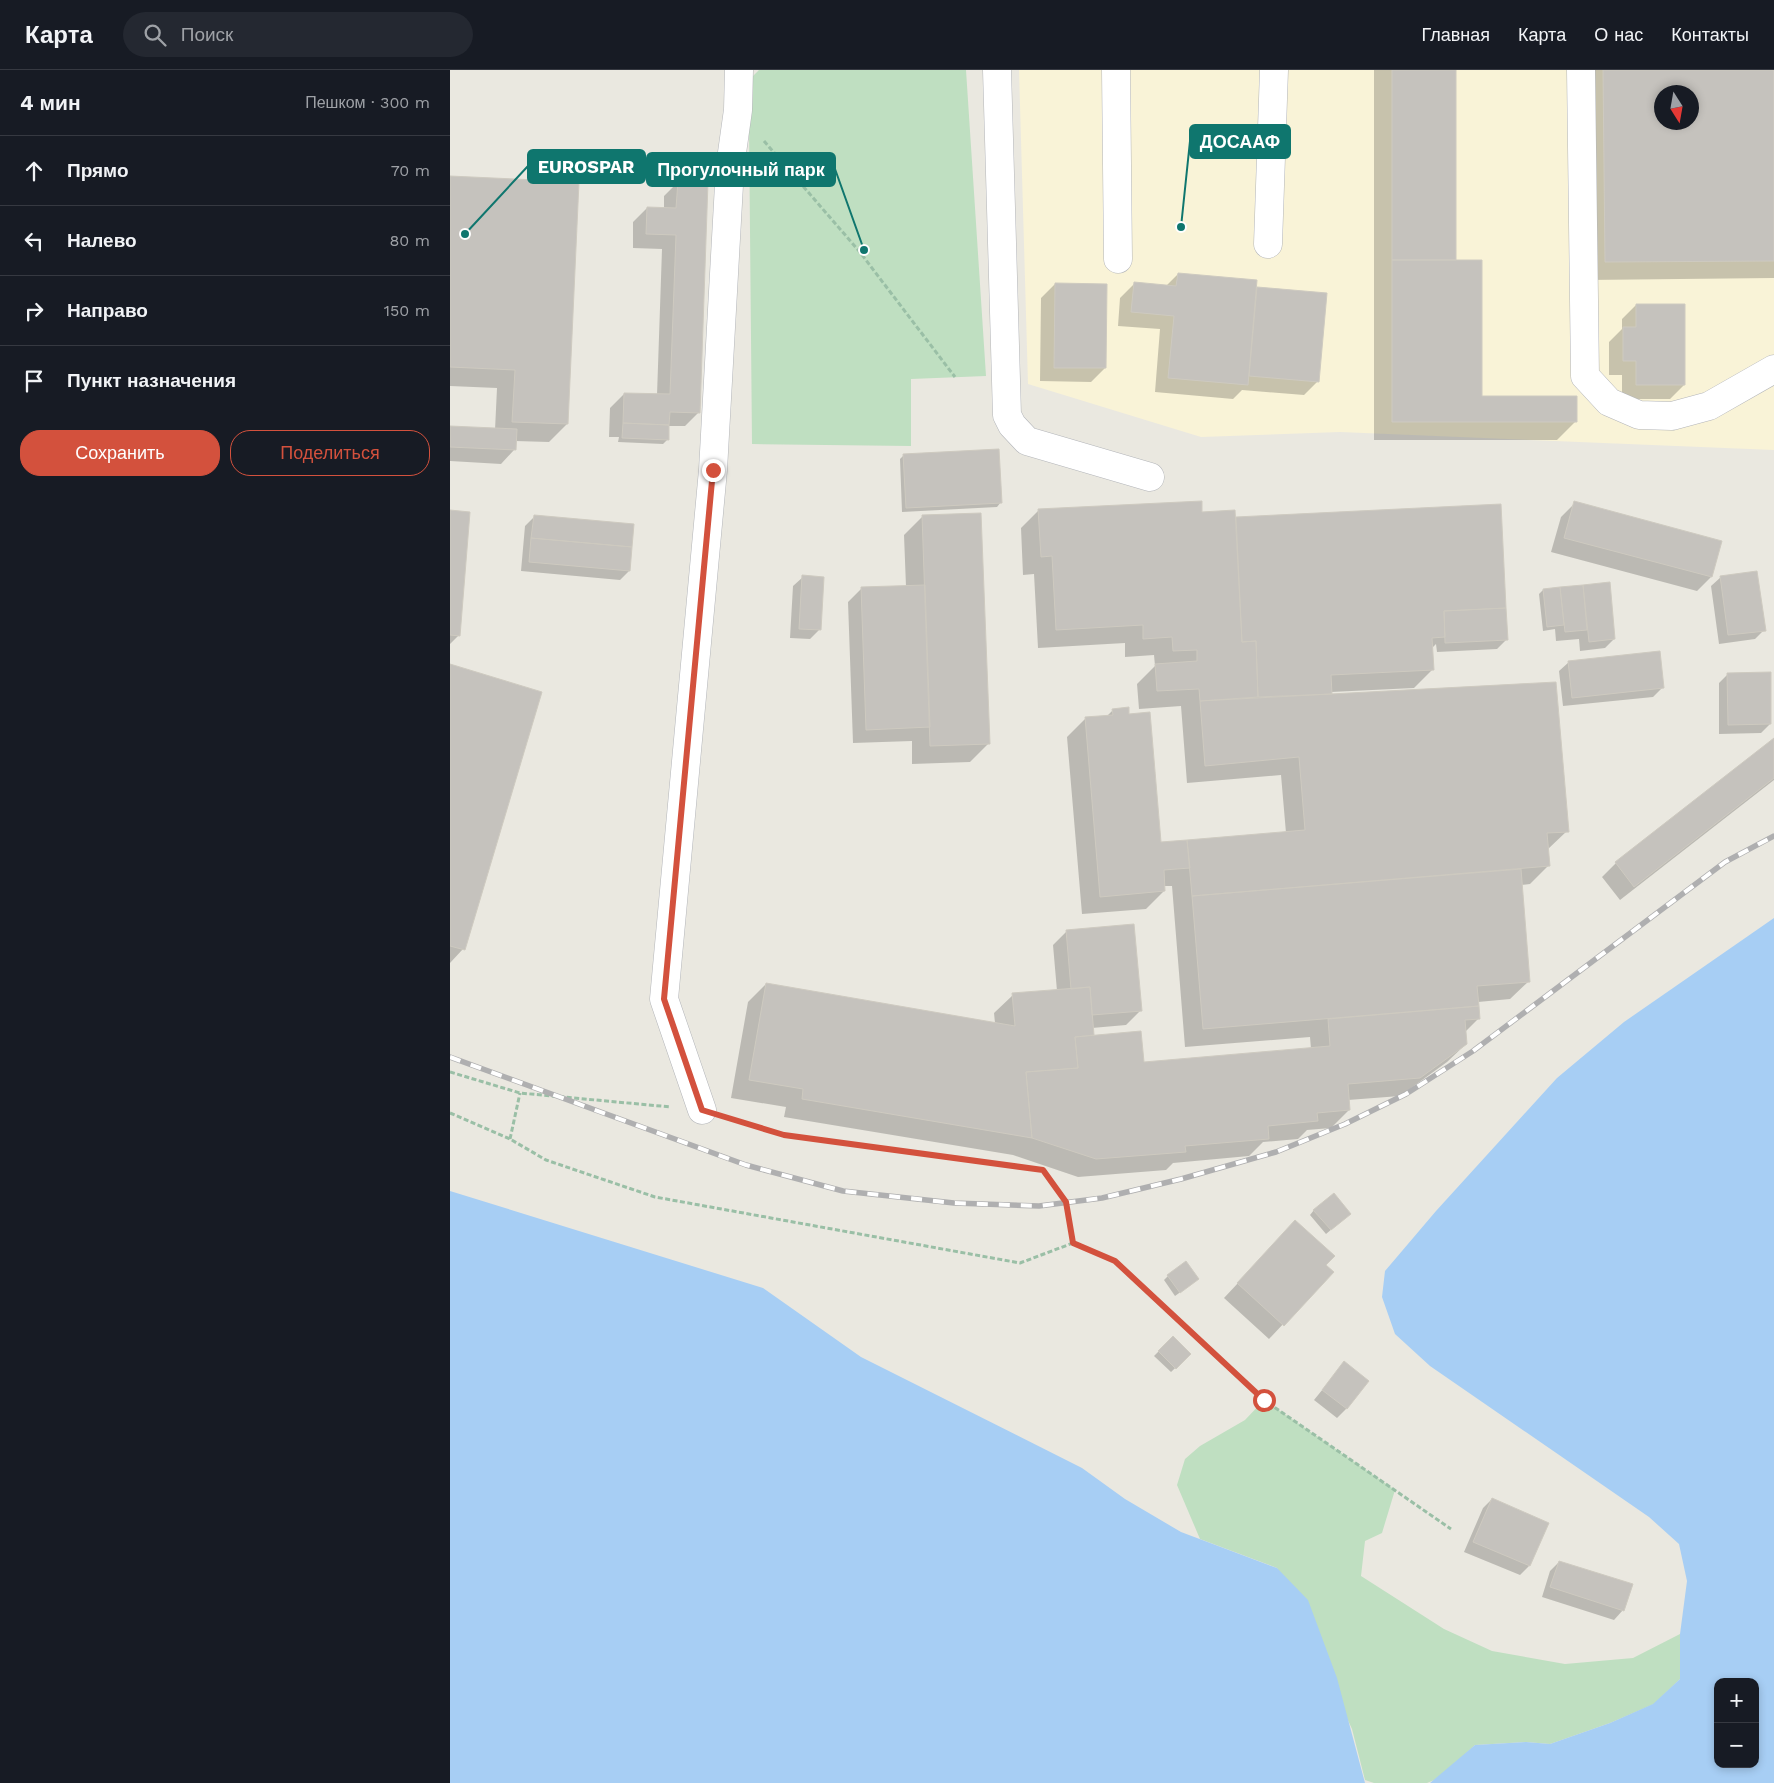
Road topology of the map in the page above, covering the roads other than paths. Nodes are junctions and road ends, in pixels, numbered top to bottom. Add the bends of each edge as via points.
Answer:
1 (739, 70) edge
2 (997, 70) edge
3 (1116, 70) edge
4 (1274, 70) edge
5 (1581, 70) edge
6 (1268, 244) dead end
7 (1118, 259) dead end
8 (1774, 369) edge
9 (1150, 477) dead end
10 (702, 1110) road end

1 - 10 lane via 738,110 730,167 713,470 664,999
2 - 9 lane via 1010,420 1027,441
3 - 7 lane
4 - 6 lane
5 - 8 lane via 1585,376 1609,402 1639,415 1672,416 1710,406

